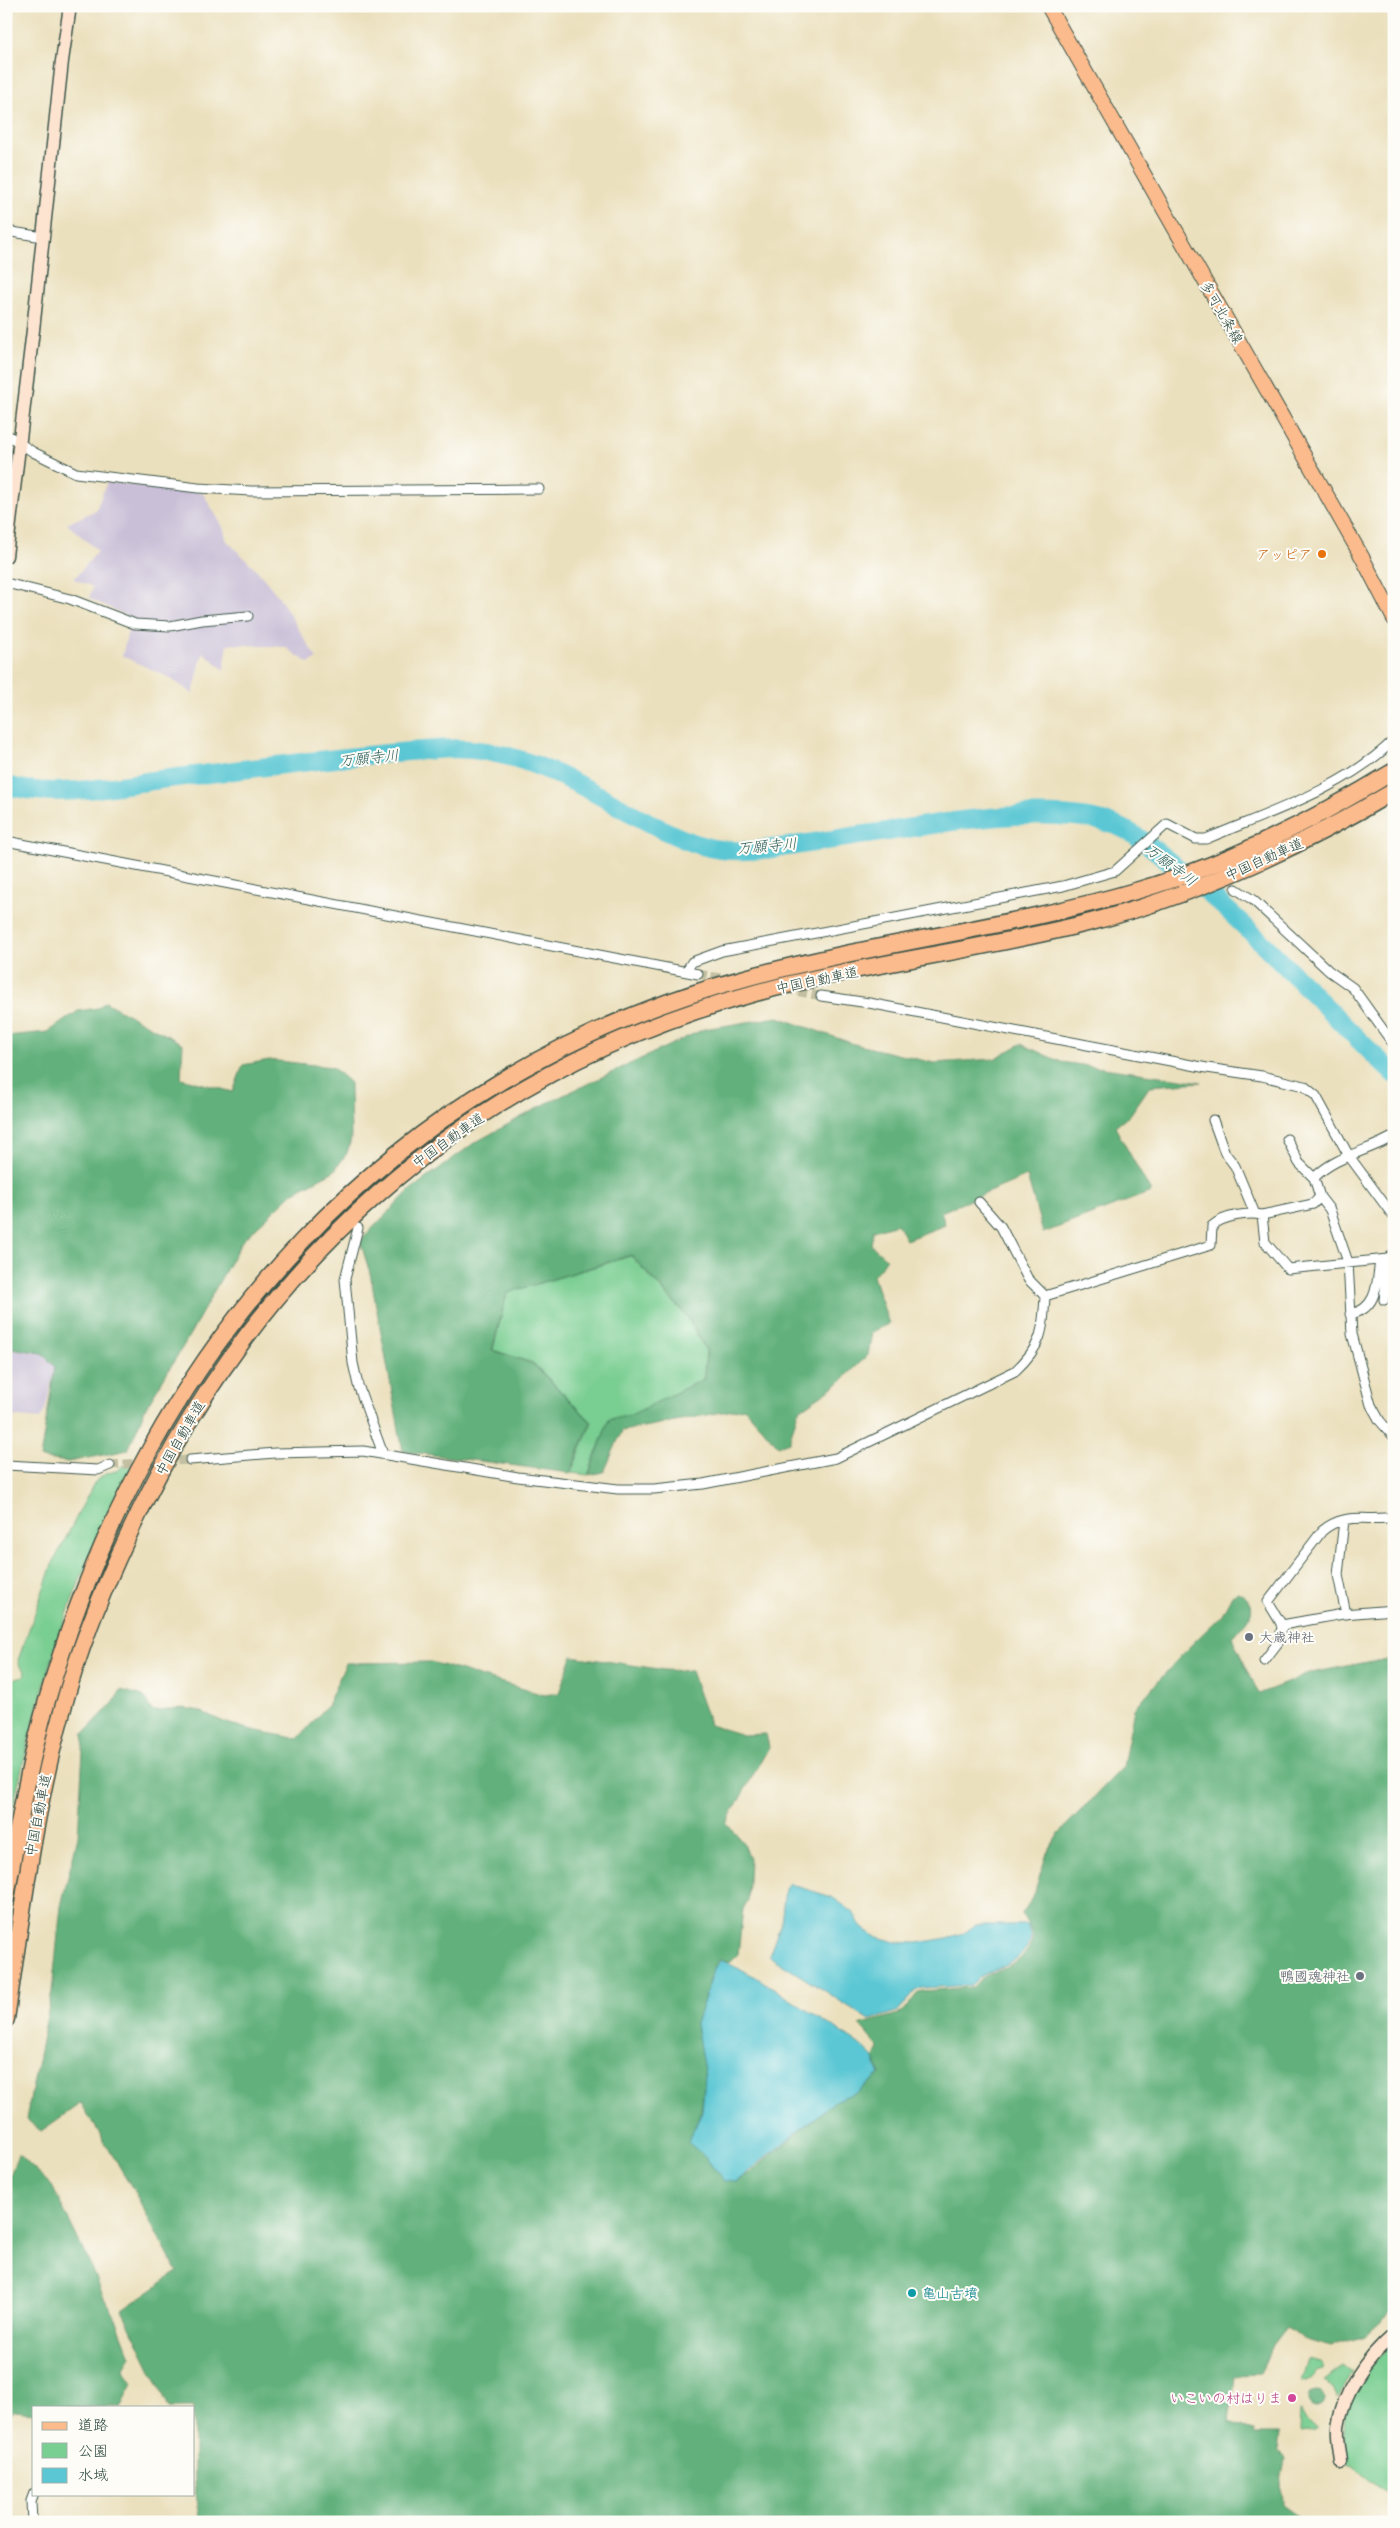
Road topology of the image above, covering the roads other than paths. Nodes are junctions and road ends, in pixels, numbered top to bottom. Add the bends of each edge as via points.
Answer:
1 (70, 6) edge
2 (1048, 6) edge
3 (6, 231) edge
4 (43, 237) junction
5 (6, 434) edge
6 (19, 443) junction
7 (539, 489) dead end
8 (8, 522) edge
9 (6, 556) edge
10 (6, 583) edge
11 (248, 616) dead end
12 (1394, 619) edge
13 (1394, 740) edge
14 (1394, 765) edge
15 (1394, 771) edge
16 (1394, 791) edge
17 (1333, 808) junction
18 (6, 842) edge
19 (1233, 882) junction
20 (686, 971) junction
21 (698, 974) tunnel mouth
22 (821, 996) tunnel mouth
23 (1394, 1045) edge
24 (1213, 1120) dead end
25 (1394, 1136) edge
26 (1287, 1139) dead end
27 (1349, 1156) junction
28 (1314, 1178) junction
29 (1320, 1197) junction
30 (979, 1202) dead end
31 (1259, 1214) junction
32 (1394, 1217) edge
33 (358, 1228) dead end
34 (1387, 1257) edge
35 (1348, 1262) junction
36 (1045, 1296) junction
37 (1384, 1300) dead end
38 (1350, 1314) junction
39 (1394, 1437) edge
40 (383, 1454) junction
41 (190, 1460) tunnel mouth
42 (6, 1464) edge
43 (110, 1465) tunnel mouth
44 (1394, 1517) edge
45 (1344, 1520) junction
46 (1394, 1610) edge
47 (1346, 1614) junction
48 (1282, 1625) junction
49 (1264, 1661) dead end
50 (6, 1897) edge
51 (6, 2019) edge
52 (1394, 2334) edge
53 (1341, 2462) dead end
54 (33, 2496) edge
55 (32, 2522) edge

1 - 4 street
2 - 12 main road, 多可北条線 via 1357,548
3 - 4 street
4 - 6 street
5 - 6 street
6 - 7 street via 76,473 198,488 270,491
6 - 8 street
8 - 9 street
10 - 11 street via 70,599 135,624 170,626
13 - 20 street via 1355,771 1206,838 1196,839 1167,824 1115,871 1063,886 722,950 692,962
14 - 17 highway
15 - 17 highway, 中国自動車道
16 - 19 highway, 中国自動車道
17 - 50 highway, 中国自動車道 via 1268,840 1145,889 1026,920 810,961 685,995 639,1012 587,1034 510,1075 418,1136 364,1180 292,1251 235,1320 196,1375 127,1496 86,1588 49,1694 30,1764
18 - 20 street
19 - 23 street via 1353,988
19 - 51 highway, 中国自動車道 via 1096,920 755,994 695,1012 638,1033 559,1070 474,1120 375,1195 330,1238 271,1304 211,1385 177,1438 113,1569 70,1683 48,1763 22,1904
20 - 21 street
22 - 27 street via 1304,1086 1316,1096
24 - 31 street via 1225,1153
25 - 27 street
26 - 28 street via 1299,1163
27 - 28 street
27 - 32 street
28 - 29 street
29 - 31 street via 1313,1204
29 - 35 street via 1330,1210
30 - 36 street via 1001,1227 1028,1279
31 - 35 street via 1265,1242 1288,1269
31 - 36 street via 1219,1220 1212,1226 1211,1245
33 - 40 street via 345,1279 353,1363
34 - 35 street
34 - 37 street
34 - 38 street via 1374,1298 1362,1310
35 - 38 street
36 - 40 street via 1038,1342 1032,1356 1014,1371 836,1458 703,1484 618,1489 518,1477
38 - 39 street via 1352,1334 1371,1405 1380,1422
40 - 41 street via 337,1451
42 - 43 street via 98,1470
44 - 45 street via 1362,1516
45 - 47 street via 1338,1575
45 - 48 street via 1333,1522 1322,1532 1268,1602
46 - 47 street
47 - 48 street
48 - 49 street via 1280,1640
52 - 53 street via 1362,2370 1343,2404 1338,2429
54 - 55 street

